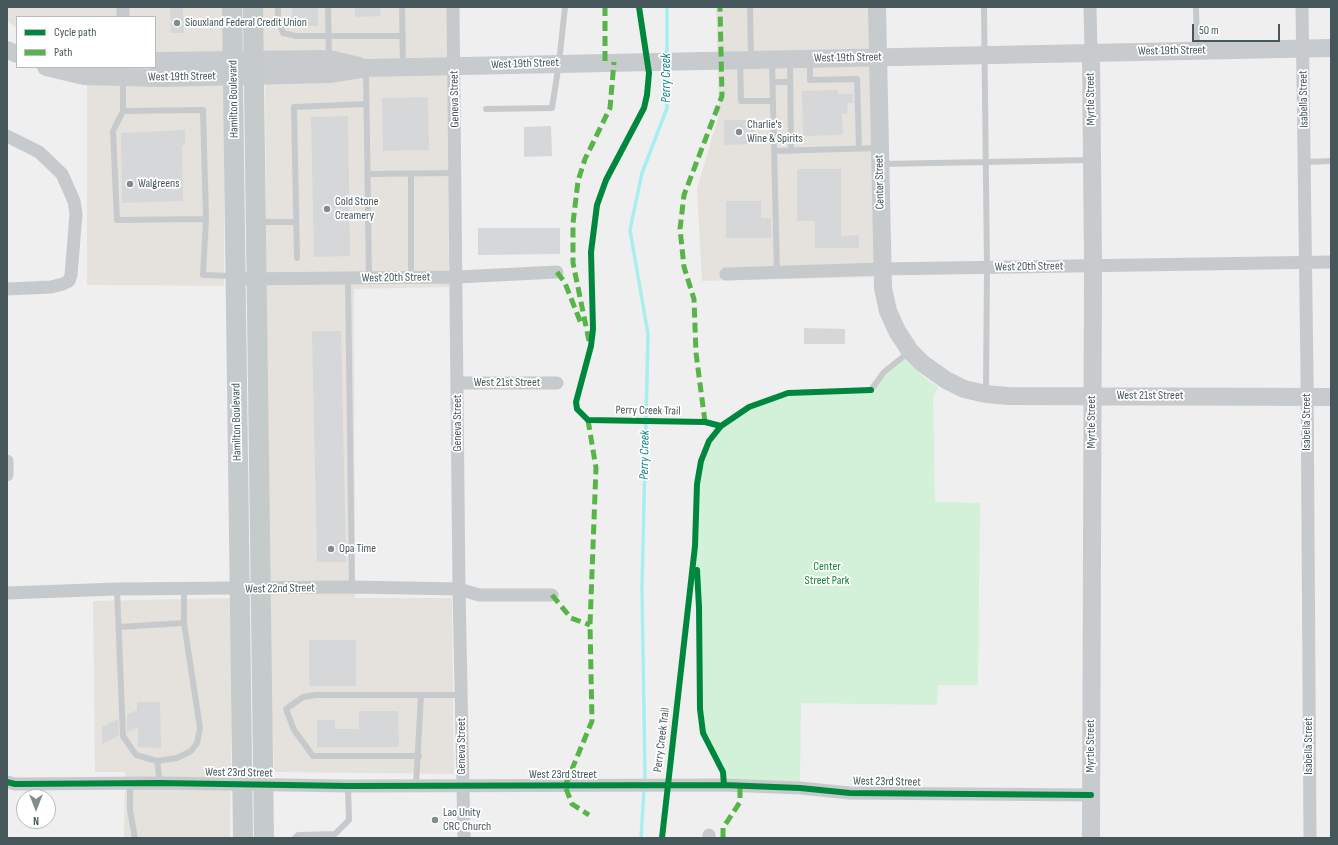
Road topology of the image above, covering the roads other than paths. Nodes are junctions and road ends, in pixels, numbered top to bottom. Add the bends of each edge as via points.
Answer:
1 (232, 7) edge
2 (253, 7) edge
3 (278, 7) edge
4 (328, 7) edge
5 (402, 7) edge
6 (453, 7) edge
7 (564, 7) edge
8 (750, 7) edge
9 (877, 7) edge
10 (984, 7) edge
11 (1090, 7) edge
12 (1196, 7) edge
13 (1302, 7) edge
14 (329, 36) junction
15 (403, 36) junction
16 (1331, 48) edge
17 (1303, 49) junction
18 (1197, 50) junction
19 (1091, 52) junction
20 (985, 55) junction
21 (878, 57) junction
22 (329, 58) junction
23 (790, 58) junction
24 (810, 58) junction
25 (745, 59) junction
26 (772, 59) junction
27 (188, 60) junction
28 (156, 61) edge
29 (559, 63) junction
30 (156, 66) edge
31 (454, 66) junction
32 (403, 67) junction
33 (62, 68) edge
34 (135, 68) edge
35 (233, 68) junction
36 (254, 68) junction
37 (366, 68) junction
38 (51, 69) edge
39 (123, 78) junction
40 (773, 82) junction
41 (790, 82) junction
42 (773, 102) junction
43 (366, 104) junction
44 (486, 109) dead end
45 (123, 111) junction
46 (7, 136) edge
47 (859, 148) junction
48 (774, 151) junction
49 (791, 151) junction
50 (880, 156) junction
51 (1092, 160) junction
52 (1331, 161) edge
53 (986, 162) junction
54 (1304, 162) junction
55 (455, 173) junction
56 (368, 174) junction
57 (411, 174) junction
58 (206, 219) junction
59 (256, 222) junction
60 (296, 222) junction
61 (297, 258) dead end
62 (1331, 262) edge
63 (1306, 263) junction
64 (1093, 266) junction
65 (987, 268) junction
66 (881, 269) junction
67 (557, 272) dead end
68 (777, 273) junction
69 (726, 274) dead end
70 (236, 277) junction
71 (456, 277) junction
72 (369, 278) junction
73 (411, 278) junction
74 (257, 279) junction
75 (348, 279) junction
76 (7, 289) edge
77 (910, 351) junction
78 (458, 383) junction
79 (557, 383) dead end
80 (871, 390) dead end
81 (986, 394) junction
82 (1092, 396) junction
83 (1307, 397) junction
84 (1331, 397) edge
85 (7, 461) edge
86 (7, 475) edge
87 (352, 587) junction
88 (117, 589) junction
89 (239, 589) junction
90 (260, 589) junction
91 (459, 589) junction
92 (184, 590) junction
93 (7, 593) edge
94 (552, 595) dead end
95 (184, 623) junction
96 (118, 627) junction
97 (421, 695) junction
98 (462, 695) junction
99 (419, 756) junction
100 (157, 761) junction
101 (7, 782) edge
102 (160, 782) junction
103 (130, 783) junction
104 (242, 784) junction
105 (264, 784) junction
106 (416, 785) junction
107 (348, 786) junction
108 (462, 786) junction
109 (1091, 795) junction
110 (135, 838) edge
111 (243, 838) edge
112 (264, 838) edge
113 (296, 838) edge
114 (464, 838) edge
115 (1091, 838) edge
116 (1310, 838) edge

1 - 35 main road, Hamilton Boulevard
2 - 36 main road, Hamilton Boulevard
3 - 14 lane via 278,20 283,33 296,36
4 - 14 lane
5 - 15 lane
6 - 31 street, Geneva Street
7 - 29 lane
8 - 25 lane
9 - 21 main road, Center Street
10 - 20 lane
11 - 19 street, Myrtle Street
12 - 18 lane
13 - 17 street, Isabella Street
14 - 15 lane
14 - 22 lane
15 - 32 lane
16 - 17 main road, West 19th Street
17 - 18 main road, West 19th Street
17 - 54 street, Isabella Street
18 - 19 main road, West 19th Street
19 - 20 main road, West 19th Street
19 - 51 main road, Myrtle Street
20 - 21 main road, West 19th Street
20 - 53 lane
21 - 24 main road, West 19th Street
21 - 50 main road, Center Street
22 - 36 main road, West 19th Street
22 - 37 main road, West 19th Street
23 - 24 main road, West 19th Street
23 - 26 main road, West 19th Street
23 - 41 lane
24 - 47 lane via 810,80 857,79
25 - 26 main road, West 19th Street
25 - 29 main road, West 19th Street
25 - 42 lane via 742,101
26 - 40 lane
27 - 28 main road, West 19th Street
27 - 30 main road
27 - 35 main road, West 19th Street
29 - 31 main road, West 19th Street
29 - 44 lane via 552,108
31 - 32 main road, West 19th Street
31 - 55 street, Geneva Street
32 - 37 main road, West 19th Street
33 - 38 main road
34 - 39 main road
35 - 36 main road, West 19th Street
35 - 39 main road, West 19th Street
35 - 70 main road, Hamilton Boulevard
36 - 37 main road, West 19th Street via 330,74
36 - 59 main road, Hamilton Boulevard
37 - 43 lane
38 - 39 main road, West 19th Street via 84,76
39 - 45 lane
40 - 41 lane
40 - 42 lane
41 - 49 lane
42 - 48 lane
43 - 56 lane
43 - 60 lane via 294,107
45 - 58 lane via 203,110
45 - 58 lane via 113,131 117,220
46 - 76 street via 39,152 62,174 74,201 76,214 69,281 63,284
47 - 49 lane
47 - 50 lane
48 - 49 lane
48 - 68 lane
50 - 53 lane
50 - 66 main road, Center Street
51 - 53 lane
51 - 64 main road, Myrtle Street
52 - 54 lane
53 - 65 lane
54 - 63 street, Isabella Street
55 - 57 lane
55 - 71 street, Geneva Street
56 - 57 lane
56 - 72 lane
57 - 73 lane
58 - 70 lane via 203,275
59 - 60 lane
59 - 74 main road, Hamilton Boulevard
60 - 61 lane
62 - 63 street, West 20th Street
63 - 64 street, West 20th Street
63 - 83 street, Isabella Street
64 - 65 street, West 20th Street
64 - 82 main road, Myrtle Street
65 - 66 street, West 20th Street
65 - 81 lane
66 - 68 street, West 20th Street
66 - 77 main road, Center Street via 888,311
67 - 71 street, West 20th Street
68 - 69 street, West 20th Street
70 - 74 street, West 20th Street
70 - 89 main road, Hamilton Boulevard
71 - 73 street, West 20th Street
71 - 78 street, Geneva Street
72 - 73 street, West 20th Street
72 - 75 street, West 20th Street
74 - 75 street, West 20th Street
74 - 90 main road, Hamilton Boulevard
75 - 87 lane
77 - 80 lane via 884,372
77 - 81 main road, West 21st Street via 946,380 964,389
78 - 79 street, West 21st Street
78 - 91 street, Geneva Street
81 - 82 main road, West 21st Street
82 - 83 main road, West 21st Street
82 - 109 main road, Myrtle Street
83 - 84 main road, West 21st Street
83 - 116 street, Isabella Street
85 - 86 street
87 - 90 street, West 22nd Street
87 - 91 street, West 22nd Street
88 - 92 street, West 22nd Street
88 - 93 street, West 22nd Street
88 - 96 lane
89 - 90 street, West 22nd Street
89 - 92 street, West 22nd Street
89 - 104 main road, Hamilton Boulevard
90 - 105 main road, Hamilton Boulevard
91 - 94 street, West 22nd Street via 479,595
91 - 98 street, Geneva Street
92 - 95 lane
95 - 96 lane
95 - 100 lane via 200,728 197,743 191,750 177,758
96 - 100 lane via 123,736 136,755
97 - 98 lane
97 - 99 lane
97 - 99 lane via 316,694 303,697 286,709 294,730 313,756
98 - 108 street, Geneva Street
99 - 106 lane
100 - 102 lane
101 - 103 street, West 23rd Street
102 - 103 street, West 23rd Street
102 - 104 street, West 23rd Street
103 - 110 lane via 130,810
104 - 105 street, West 23rd Street
104 - 111 main road, Hamilton Boulevard
105 - 107 street, West 23rd Street
105 - 112 main road, Hamilton Boulevard
106 - 107 street, West 23rd Street
106 - 108 street, West 23rd Street
107 - 113 lane via 349,820 335,834 298,835
108 - 109 street, West 23rd Street via 716,786 800,788 850,793
108 - 114 street, Geneva Street
109 - 115 main road, Myrtle Street

